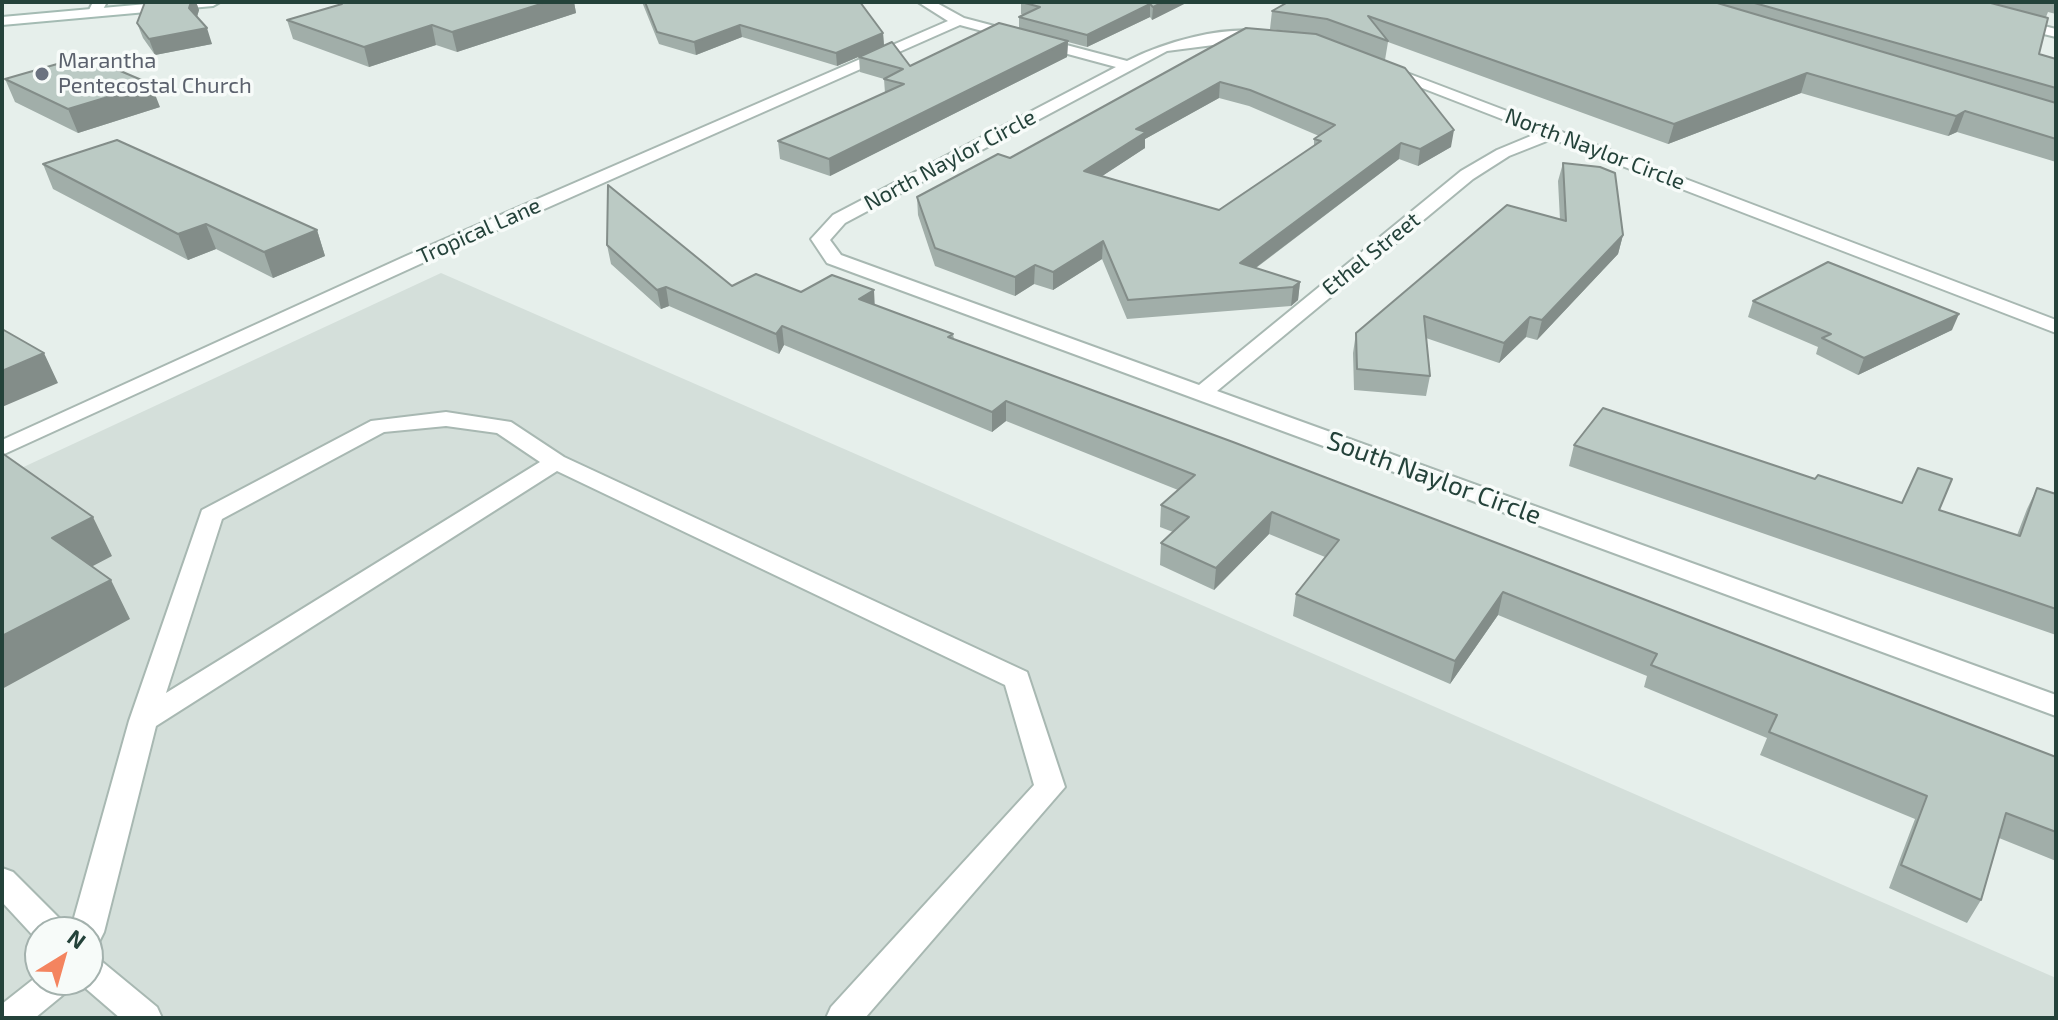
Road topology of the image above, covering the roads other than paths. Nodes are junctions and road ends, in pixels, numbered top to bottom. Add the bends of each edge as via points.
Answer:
1 (213, 2) edge
2 (925, 2) edge
3 (97, 7) edge
4 (2004, 20) edge
5 (2, 21) edge
6 (959, 21) junction
7 (2056, 33) edge
8 (1281, 35) edge
9 (1363, 60) edge
10 (1127, 65) junction
11 (1552, 133) junction
12 (820, 239) joint
13 (2056, 327) edge
14 (1202, 393) junction
15 (2, 448) edge
16 (556, 462) junction
17 (2056, 706) edge
18 (143, 721) junction
19 (2, 881) edge
20 (36, 916) edge
21 (91, 916) edge
22 (104, 983) edge
23 (37, 996) edge
24 (10, 1018) edge
25 (145, 1018) edge
26 (843, 1018) edge

1 - 3 street
2 - 6 street
3 - 5 street
4 - 7 street
6 - 10 street
6 - 15 street, Tropical Lane via 427,253
8 - 10 street, North Naylor Circle via 1184,42
9 - 11 street, North Naylor Circle
10 - 12 street, North Naylor Circle via 839,219
11 - 13 street, North Naylor Circle
11 - 14 street, Ethel Street via 1467,175
12 - 14 street, South Naylor Circle via 834,259
14 - 17 street, South Naylor Circle
16 - 18 street
16 - 18 street via 503,427 446,419 379,426 211,515
16 - 26 street via 1017,679 1050,787
18 - 21 street
19 - 20 street
22 - 25 street
23 - 24 street

